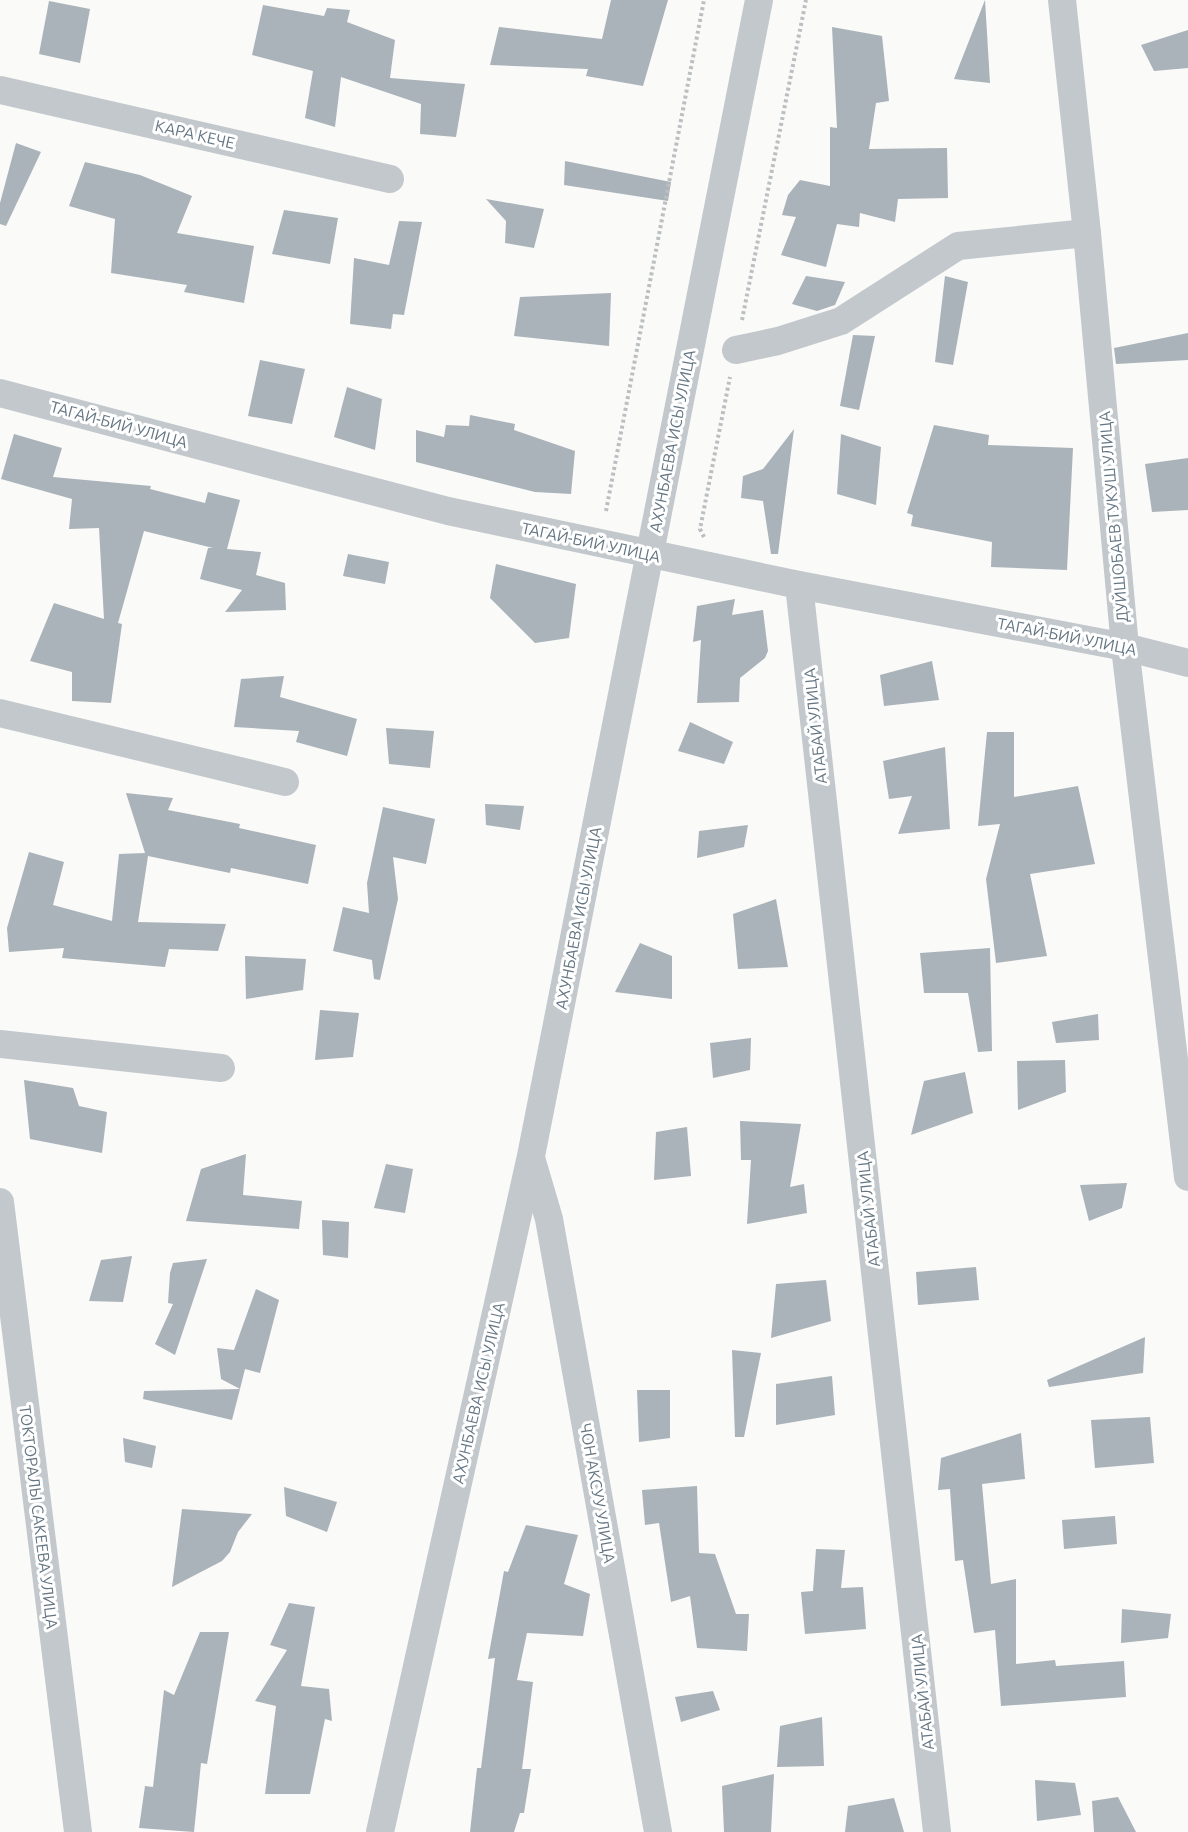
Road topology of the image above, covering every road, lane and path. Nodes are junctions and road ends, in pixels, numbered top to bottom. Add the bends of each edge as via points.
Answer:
1 (704, 0) edge
2 (759, 0) edge
3 (806, 0) edge
4 (1062, 0) edge
5 (0, 90) edge
6 (390, 179) dead end
7 (1087, 233) junction
8 (736, 350) junction
9 (0, 393) edge
10 (606, 511) dead end
11 (700, 529) dead end
12 (650, 554) junction
13 (800, 585) junction
14 (1125, 647) junction
15 (1188, 663) edge
16 (0, 713) edge
17 (285, 782) dead end
18 (0, 1044) edge
19 (221, 1068) dead end
20 (531, 1156) junction
21 (1188, 1177) edge
22 (0, 1202) edge
23 (78, 1832) edge
24 (380, 1832) edge
25 (658, 1832) edge
26 (937, 1832) edge

1 - 10 path
2 - 12 street, АХУНБАЕВА ИСЫ УЛИЦА
3 - 8 path
4 - 7 street, ДУЙШОБАЕВ ТУКУШ УЛИЦА
5 - 6 street, КАРА КЕЧЕ
7 - 8 street via 958,246 841,321
7 - 14 street, ДУЙШОБАЕВ ТУКУШ УЛИЦА
8 - 11 path
9 - 12 street, ТАГАЙ-БИЙ УЛИЦА via 448,512
12 - 13 street, ТАГАЙ-БИЙ УЛИЦА
12 - 20 street, АХУНБАЕВА ИСЫ УЛИЦА
13 - 14 street, ТАГАЙ-БИЙ УЛИЦА
13 - 26 street, АТАБАЙ УЛИЦА
14 - 15 street, ТАГАЙ-БИЙ УЛИЦА
14 - 21 street, ДУЙШОБАЕВ ТУКУШ УЛИЦА
16 - 17 street
18 - 19 street
20 - 24 street, АХУНБАЕВА ИСЫ УЛИЦА
20 - 25 street, ЧОН АКСУУ УЛИЦА via 549,1219
22 - 23 street, ТОКТОРАЛЫ САКЕЕВА УЛИЦА

